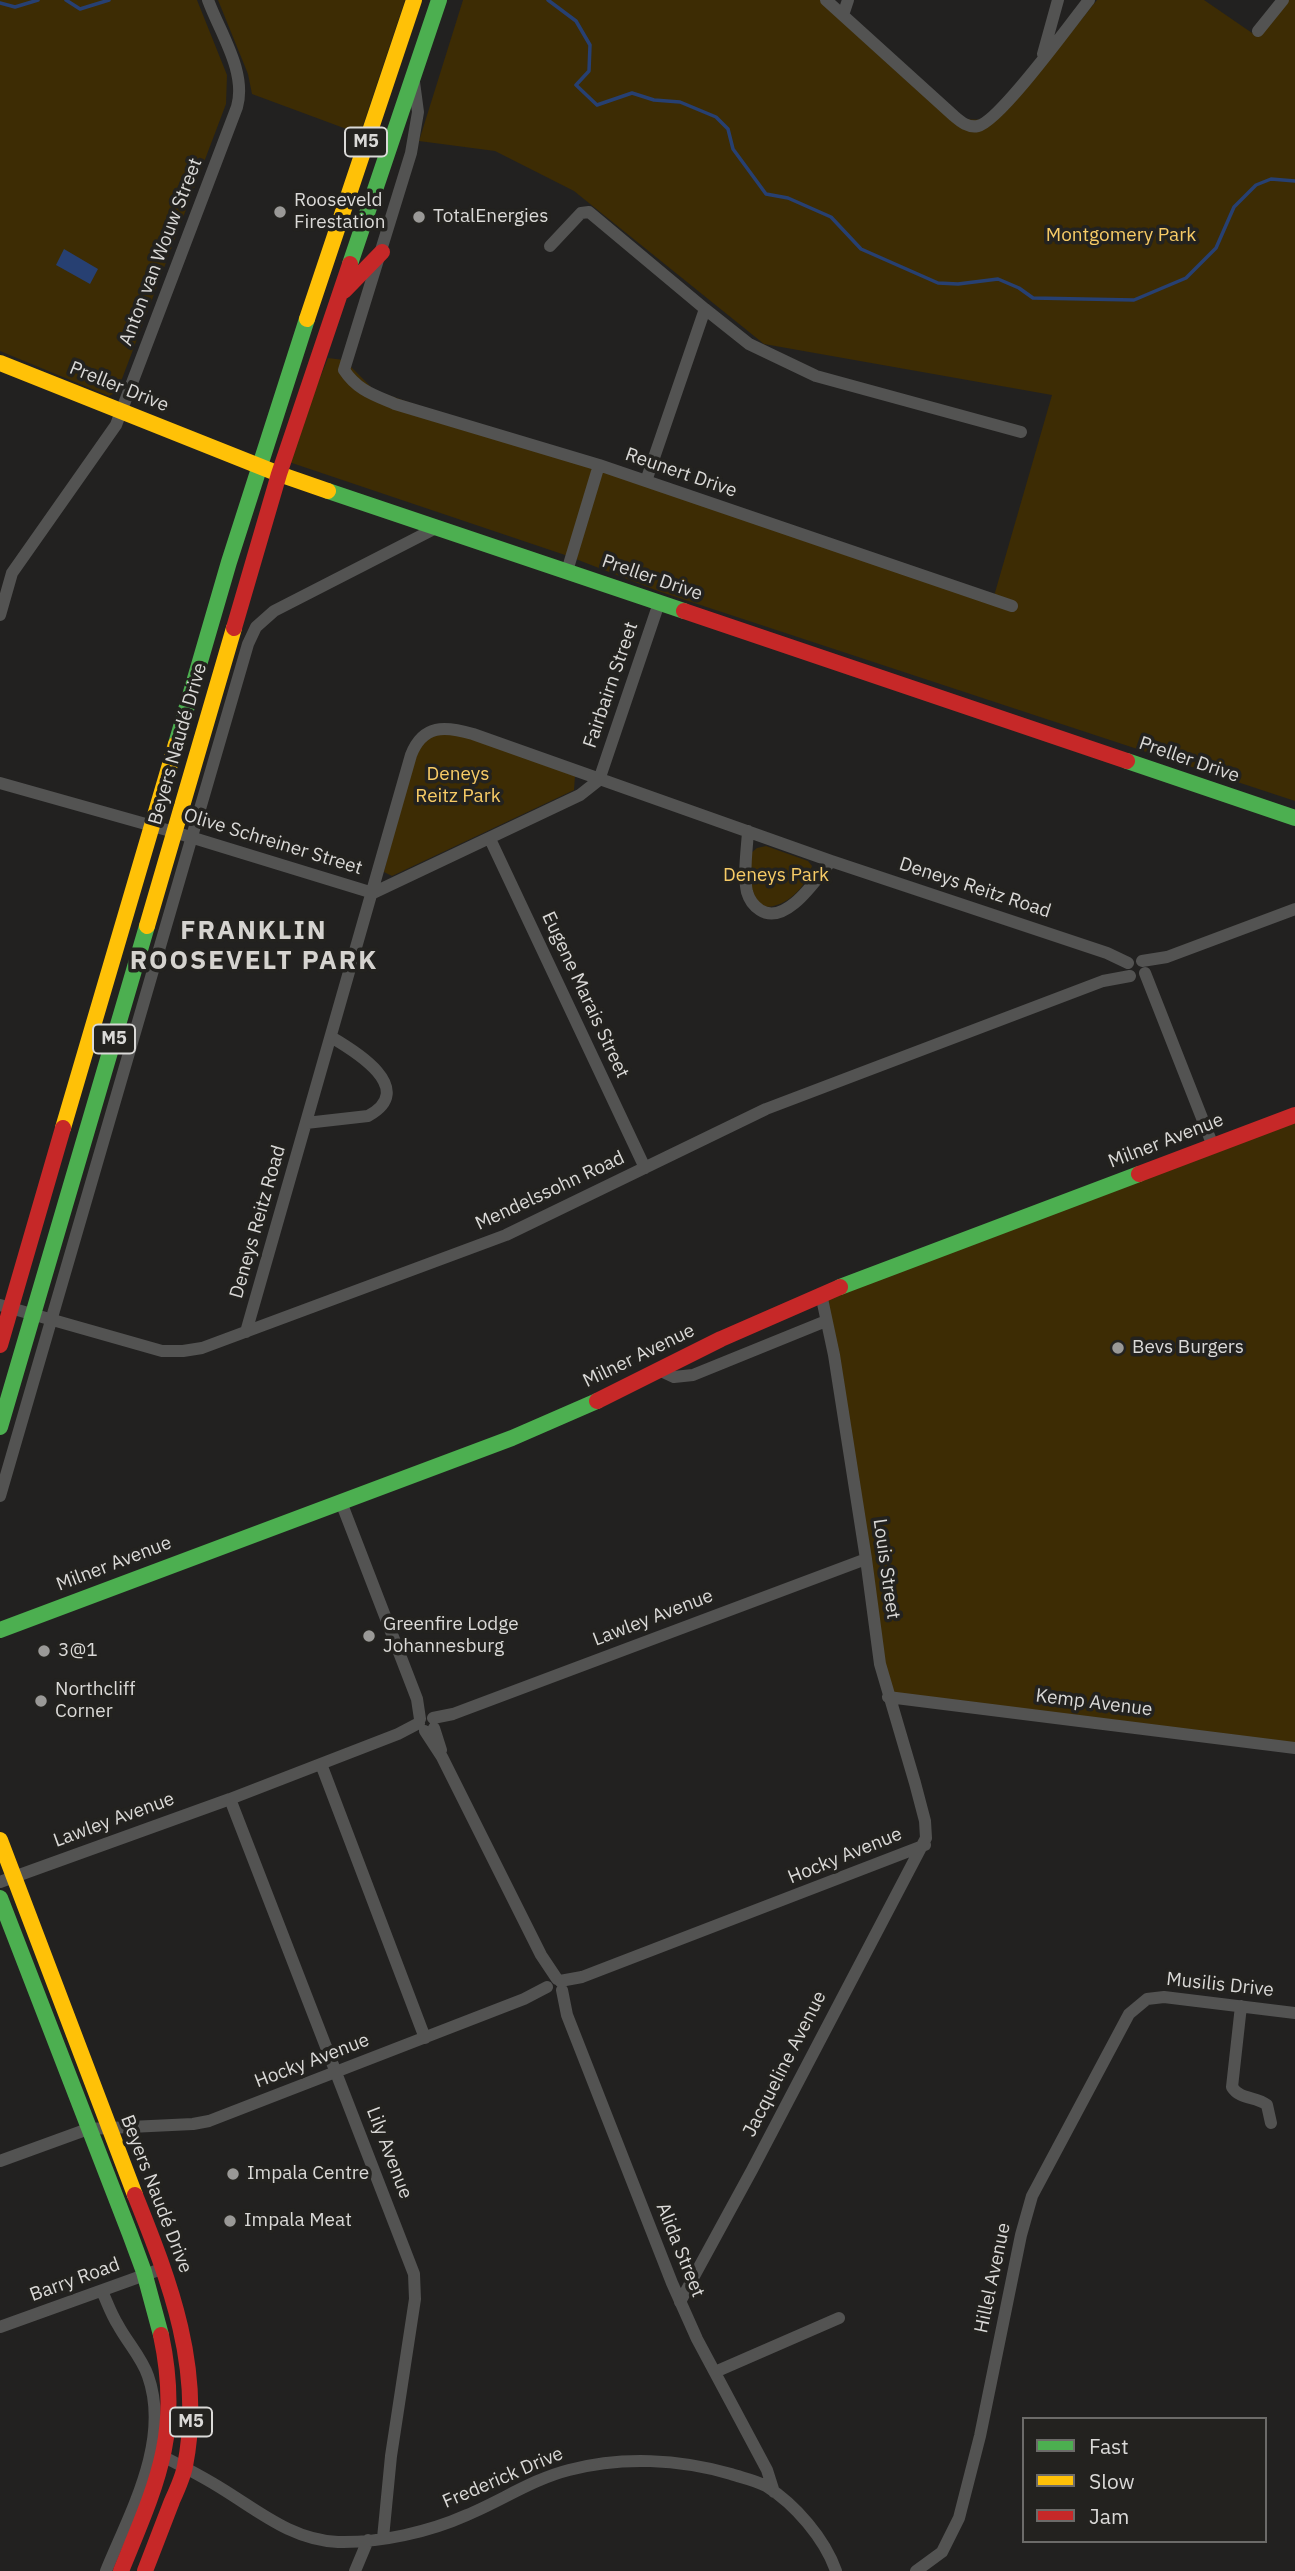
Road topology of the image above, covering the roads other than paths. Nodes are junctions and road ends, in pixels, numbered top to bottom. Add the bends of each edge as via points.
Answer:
1 (414, 0) edge
2 (439, 0) edge
3 (825, 0) edge
4 (848, 0) edge
5 (1058, 0) edge
6 (1089, 0) edge
7 (1283, 0) edge
8 (208, 1) edge
9 (843, 15) junction
10 (1258, 31) dead end
11 (1042, 59) junction
12 (413, 78) junction
13 (367, 140) junction
14 (389, 148) junction
15 (339, 220) junction
16 (362, 228) junction
17 (550, 246) dead end
18 (382, 252) junction
19 (340, 294) junction
20 (705, 309) junction
21 (0, 363) edge
22 (344, 370) joint
23 (121, 411) junction
24 (1021, 432) dead end
25 (599, 465) junction
26 (258, 466) junction
27 (279, 474) junction
28 (646, 481) junction
29 (436, 528) junction
30 (6, 571) edge
31 (567, 571) junction
32 (659, 603) junction
33 (1012, 606) dead end
34 (0, 615) edge
35 (599, 780) junction
36 (0, 783) edge
37 (1295, 818) edge
38 (151, 825) junction
39 (748, 831) junction
40 (174, 832) junction
41 (192, 838) junction
42 (490, 839) junction
43 (831, 861) junction
44 (373, 893) junction
45 (1295, 908) edge
46 (1137, 968) junction
47 (331, 1037) junction
48 (1295, 1115) edge
49 (306, 1123) junction
50 (1213, 1146) junction
51 (645, 1168) junction
52 (821, 1294) junction
53 (6, 1307) edge
54 (34, 1316) junction
55 (52, 1320) junction
56 (826, 1321) junction
57 (246, 1332) junction
58 (0, 1345) edge
59 (659, 1370) junction
60 (0, 1427) edge
61 (0, 1496) edge
62 (341, 1502) junction
63 (866, 1559) junction
64 (0, 1630) edge
65 (888, 1696) junction
66 (427, 1724) junction
67 (1295, 1748) edge
68 (321, 1764) junction
69 (230, 1799) junction
70 (0, 1840) edge
71 (925, 1845) junction
72 (7, 1879) edge
73 (0, 1898) edge
74 (555, 1987) junction
75 (1141, 2002) joint
76 (1241, 2006) junction
77 (1295, 2013) edge
78 (425, 2038) junction
79 (337, 2071) junction
80 (1271, 2123) dead end
81 (107, 2127) junction
82 (88, 2129) junction
83 (0, 2161) edge
84 (164, 2268) junction
85 (144, 2275) junction
86 (103, 2291) junction
87 (680, 2302) junction
88 (839, 2318) dead end
89 (0, 2327) edge
90 (715, 2372) junction
91 (164, 2457) junction
92 (185, 2468) junction
93 (774, 2492) junction
94 (383, 2538) junction
95 (368, 2540) junction
96 (106, 2571) edge
97 (121, 2571) edge
98 (145, 2571) edge
99 (355, 2571) edge
100 (836, 2571) edge
101 (916, 2571) edge

1 - 13 main road, Beyers Naudé Drive / M5
2 - 12 main road, Beyers Naudé Drive / M5
3 - 9 street
4 - 9 street
5 - 11 street
6 - 11 street
7 - 10 street
8 - 23 street, Anton van Wouw Street via 238,74 240,98
9 - 11 street via 962,122 974,127 994,117
12 - 14 main road, Beyers Naudé Drive / M5
12 - 18 street, Beyers Naudé Drive via 418,112 411,153
13 - 14 main road
13 - 15 main road, Beyers Naudé Drive / M5
14 - 16 main road, Beyers Naudé Drive / M5
15 - 16 main road
15 - 26 main road, Beyers Naudé Drive / M5
16 - 19 main road, Beyers Naudé Drive / M5
17 - 20 street via 580,213 589,212
18 - 19 main road
18 - 22 street, Beyers Naudé Drive
19 - 27 main road, Beyers Naudé Drive / M5
20 - 24 street via 749,344 816,376
20 - 28 street
21 - 23 main road, Preller Drive
22 - 25 street, Reunert Drive via 363,391 395,404
23 - 26 main road, Preller Drive
23 - 30 street, Anton van Wouw Street via 110,435
25 - 28 street, Reunert Drive
25 - 31 street
26 - 27 main road, Preller Drive
26 - 38 main road, Beyers Naudé Drive / M5
27 - 29 main road, Preller Drive
27 - 40 main road, Beyers Naudé Drive / M5
28 - 33 street, Reunert Drive
29 - 31 main road, Preller Drive
29 - 41 street, Beyers Naudé Drive via 274,611 256,627
30 - 34 street, Anton van Wouw Street
31 - 32 main road, Preller Drive
32 - 35 street, Fairbairn Street
32 - 37 main road, Preller Drive
35 - 39 street, Deneys Reitz Road
35 - 42 street via 580,795
35 - 44 street, Deneys Reitz Road via 460,730 429,732 415,743
36 - 38 street, Olive Schreiner Street
38 - 40 street, Olive Schreiner Street
38 - 53 main road, Beyers Naudé Drive / M5
39 - 43 street, Deneys Reitz Road
39 - 43 street via 747,892 754,905 767,913 781,912 795,903
40 - 41 street, Olive Schreiner Street
40 - 54 main road, Beyers Naudé Drive / M5
41 - 44 street, Olive Schreiner Street
41 - 55 street, Beyers Naudé Drive
42 - 44 street
42 - 51 street, Eugene Marais Street
43 - 46 street, Deneys Reitz Road via 1118,953
44 - 47 street, Deneys Reitz Road
45 - 46 street, Mendelssohn Road
46 - 50 street via 1154,996
46 - 51 street, Mendelssohn Road via 1112,972 1103,981 766,1109
47 - 49 street, Deneys Reitz Road
47 - 49 street via 377,1070 385,1083 384,1099 368,1115
48 - 50 main road, Milner Avenue
49 - 57 street, Deneys Reitz Road
50 - 52 main road, Milner Avenue
51 - 57 street, Mendelssohn Road via 506,1235
52 - 56 street, Louis Street
52 - 59 main road, Milner Avenue
53 - 54 street, Mendelssohn Road
53 - 58 main road, Beyers Naudé Drive / M5
54 - 55 street, Mendelssohn Road
54 - 60 main road, Beyers Naudé Drive / M5
55 - 57 street, Mendelssohn Road via 162,1352 191,1350
55 - 61 street, Beyers Naudé Drive
56 - 59 street via 692,1375 674,1377
56 - 63 street, Louis Street
59 - 62 main road, Milner Avenue via 512,1438
62 - 64 main road, Milner Avenue
62 - 66 street, Alida Street
63 - 65 street, Louis Street via 876,1645
63 - 66 street, Lawley Avenue
65 - 67 street, Kemp Avenue
65 - 71 street, Louis Street via 925,1821
66 - 68 street, Lawley Avenue
66 - 74 street, Alida Street
68 - 69 street, Lawley Avenue
68 - 78 street
69 - 72 street, Lawley Avenue
69 - 79 street, Lily Avenue
70 - 72 main road, Beyers Naudé Drive / M5
71 - 74 street, Hocky Avenue
71 - 87 street, Jacqueline Avenue
72 - 81 main road, Beyers Naudé Drive / M5
73 - 82 main road, Beyers Naudé Drive / M5
74 - 78 street, Hocky Avenue
74 - 87 street, Alida Street
75 - 76 street, Musilis Drive via 1164,1997
75 - 101 street, Hillel Avenue via 1123,2024 1032,2196 959,2518 942,2552
76 - 77 street, Musilis Drive
76 - 80 street via 1232,2087 1238,2095 1267,2105
78 - 79 street, Hocky Avenue
79 - 81 street, Hocky Avenue via 202,2123
79 - 94 street, Lily Avenue via 415,2283
81 - 82 street, Hocky Avenue
81 - 84 main road, Beyers Naudé Drive / M5
82 - 83 street, Hocky Avenue
82 - 85 main road, Beyers Naudé Drive / M5
84 - 85 street, Barry Road
84 - 92 main road, Beyers Naudé Drive / M5 via 188,2360 191,2419
85 - 86 street, Barry Road
85 - 91 main road, Beyers Naudé Drive / M5 via 168,2372
86 - 89 street, Barry Road
86 - 96 street via 117,2325 147,2373 155,2423 144,2478
87 - 90 street, Alida Street
88 - 90 street
90 - 93 street, Alida Street
91 - 92 street, Frederick Drive
91 - 97 main road, Beyers Naudé Drive / M5
92 - 95 street, Frederick Drive via 296,2534 327,2541
92 - 98 main road, Beyers Naudé Drive / M5
93 - 94 street, Frederick Drive via 713,2469 667,2462 593,2465 542,2480 445,2524
93 - 100 street, Frederick Drive via 820,2541
94 - 95 street, Frederick Drive
95 - 99 street

